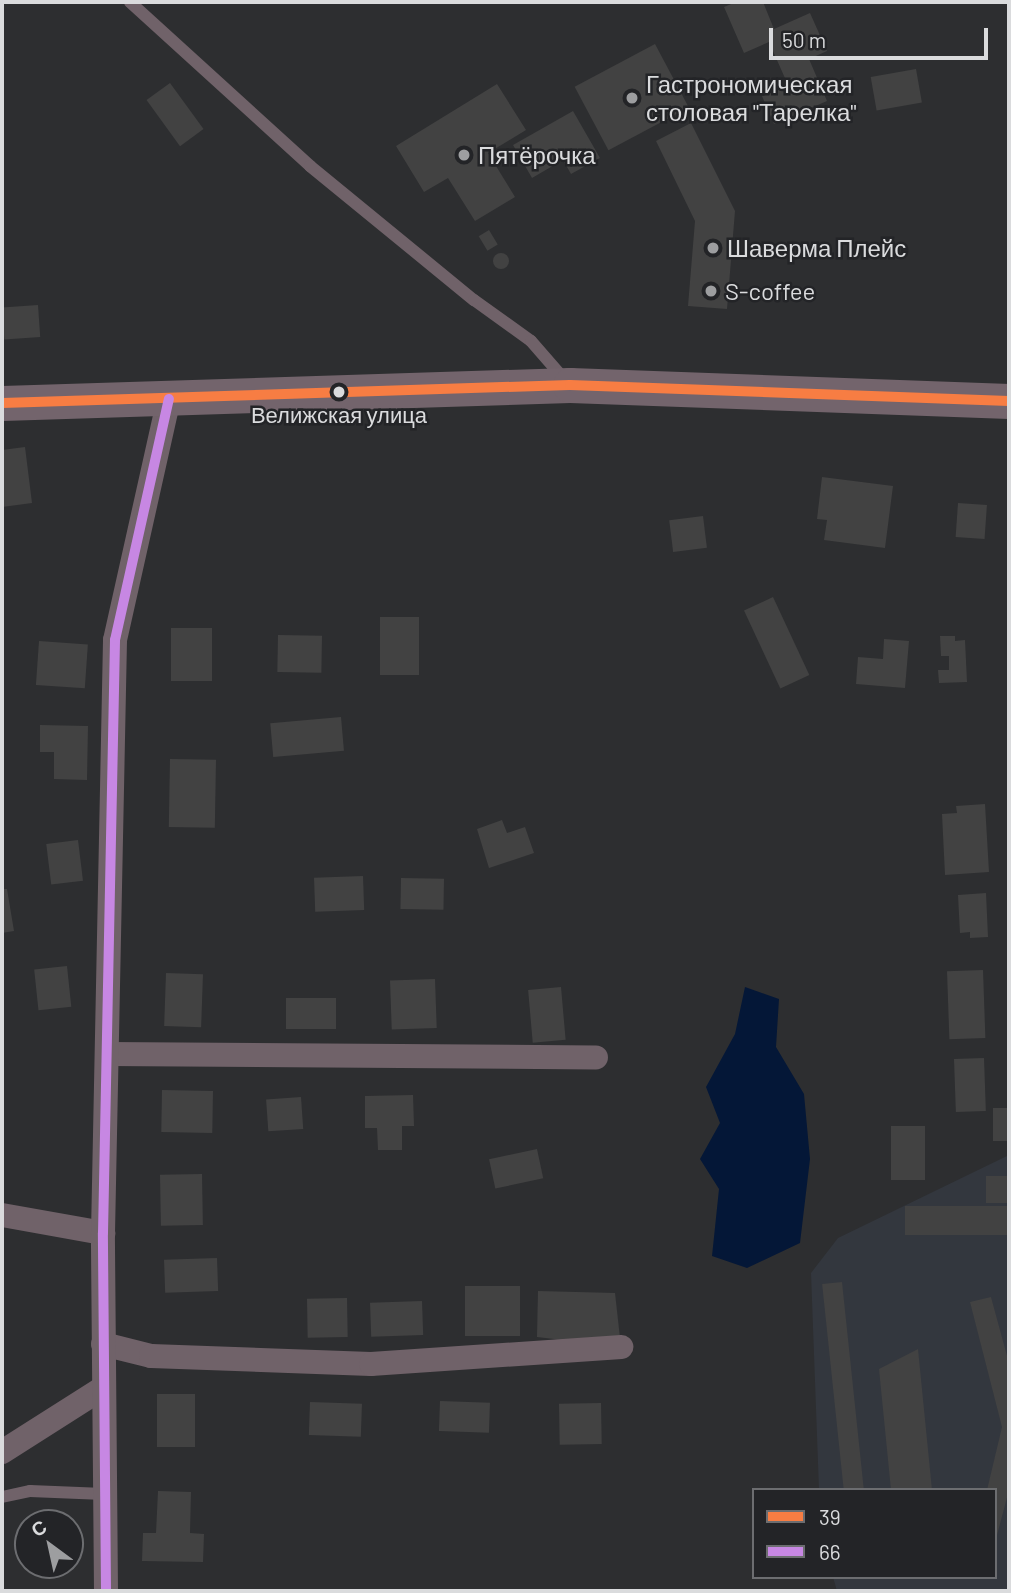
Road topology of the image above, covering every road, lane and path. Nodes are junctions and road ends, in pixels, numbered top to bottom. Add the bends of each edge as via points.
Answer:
1 (130, 2) edge
2 (570, 385) junction
3 (169, 400) junction
4 (1009, 401) edge
5 (2, 403) edge
6 (107, 1054) junction
7 (596, 1057) dead end
8 (2, 1215) edge
9 (103, 1233) junction
10 (103, 1344) junction
11 (621, 1347) dead end
12 (103, 1388) junction
13 (2, 1452) edge
14 (104, 1494) junction
15 (2, 1497) edge
16 (106, 1591) edge

1 - 2 lane via 310,166 531,341
2 - 3 main road
2 - 4 main road
3 - 5 main road
3 - 6 street via 115,640
6 - 7 street
6 - 9 street
8 - 9 street
9 - 10 street
10 - 11 street via 151,1356 371,1364
10 - 12 street
12 - 13 street
12 - 14 street
14 - 15 lane via 30,1491
14 - 16 street

